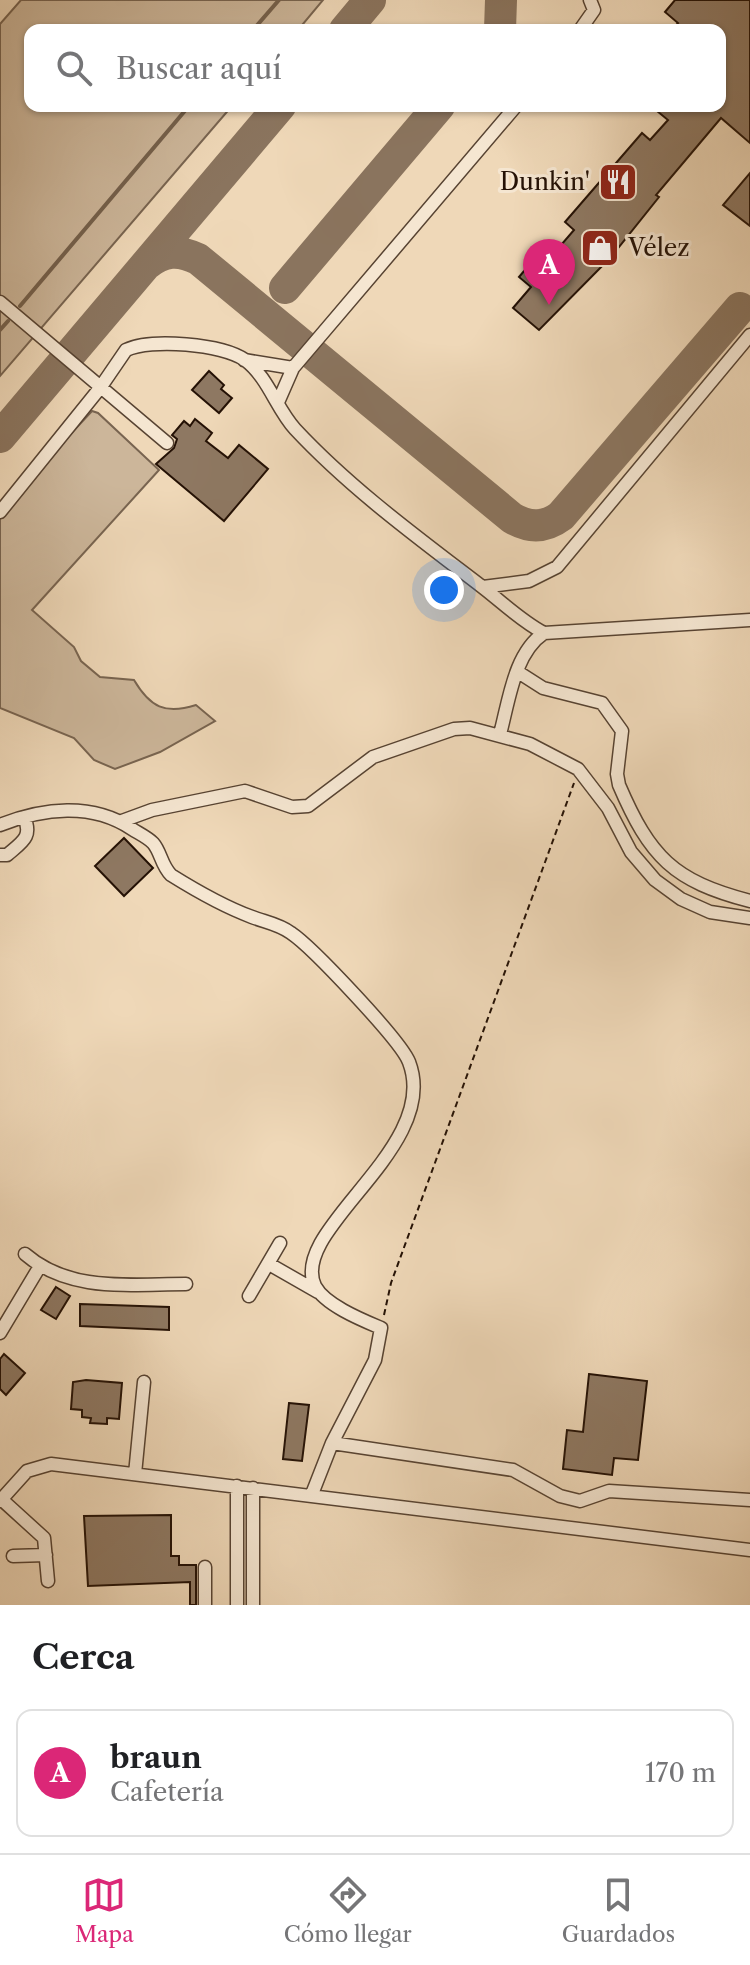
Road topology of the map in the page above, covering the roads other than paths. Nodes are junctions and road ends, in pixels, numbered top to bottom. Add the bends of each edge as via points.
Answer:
1 (590, 0) edge
2 (584, 24) edge
3 (511, 112) edge
4 (0, 302) edge
5 (750, 335) edge
6 (244, 360) junction
7 (293, 368) junction
8 (100, 388) junction
9 (279, 400) junction
10 (167, 443) dead end
11 (0, 512) edge
12 (483, 587) junction
13 (750, 620) edge
14 (544, 633) junction
15 (518, 672) junction
16 (500, 734) junction
17 (24, 817) junction
18 (122, 821) junction
19 (0, 825) edge
20 (0, 855) edge
21 (750, 901) edge
22 (750, 918) edge
23 (280, 1243) dead end
24 (25, 1254) dead end
25 (269, 1264) junction
26 (40, 1266) junction
27 (186, 1284) dead end
28 (321, 1294) junction
29 (249, 1296) dead end
30 (0, 1333) edge
31 (144, 1382) dead end
32 (332, 1443) junction
33 (135, 1474) junction
34 (237, 1486) junction
35 (253, 1488) junction
36 (312, 1494) junction
37 (1, 1500) edge
38 (750, 1500) edge
39 (750, 1550) edge
40 (46, 1555) junction
41 (13, 1556) dead end
42 (205, 1567) dead end
43 (48, 1581) dead end
44 (205, 1605) edge
45 (237, 1605) edge
46 (253, 1605) edge

1 - 2 street via 594,10
3 - 7 street
4 - 8 street
5 - 12 street via 557,567 529,581
6 - 7 street
6 - 8 street via 201,345 133,346
6 - 9 street
7 - 9 street
8 - 10 street
8 - 11 street
9 - 12 street via 294,429 340,472
12 - 14 street
13 - 14 street
14 - 15 street via 527,649
15 - 16 street
15 - 21 street via 543,688 602,703 622,731 619,785 651,847 680,874
16 - 18 street via 454,729 384,752 308,806 292,807 245,791
16 - 22 street via 578,769 655,880 710,912
17 - 18 street via 87,811
17 - 19 street
17 - 20 street via 28,837
18 - 28 street via 154,843 161,865 171,875 290,932 307,946 396,1039 410,1065 414,1091 403,1128 312,1259
23 - 25 street
24 - 26 street
25 - 28 street
25 - 29 street
26 - 27 street via 87,1284
26 - 30 street
28 - 32 street via 381,1328 375,1360
31 - 33 street
32 - 36 street
32 - 38 street via 513,1470 580,1501 609,1491
33 - 34 street
33 - 37 street via 38,1465
34 - 35 street
34 - 45 street
35 - 36 street
35 - 46 street
36 - 39 street
37 - 40 street via 42,1535
40 - 41 street
40 - 43 street
42 - 44 street

